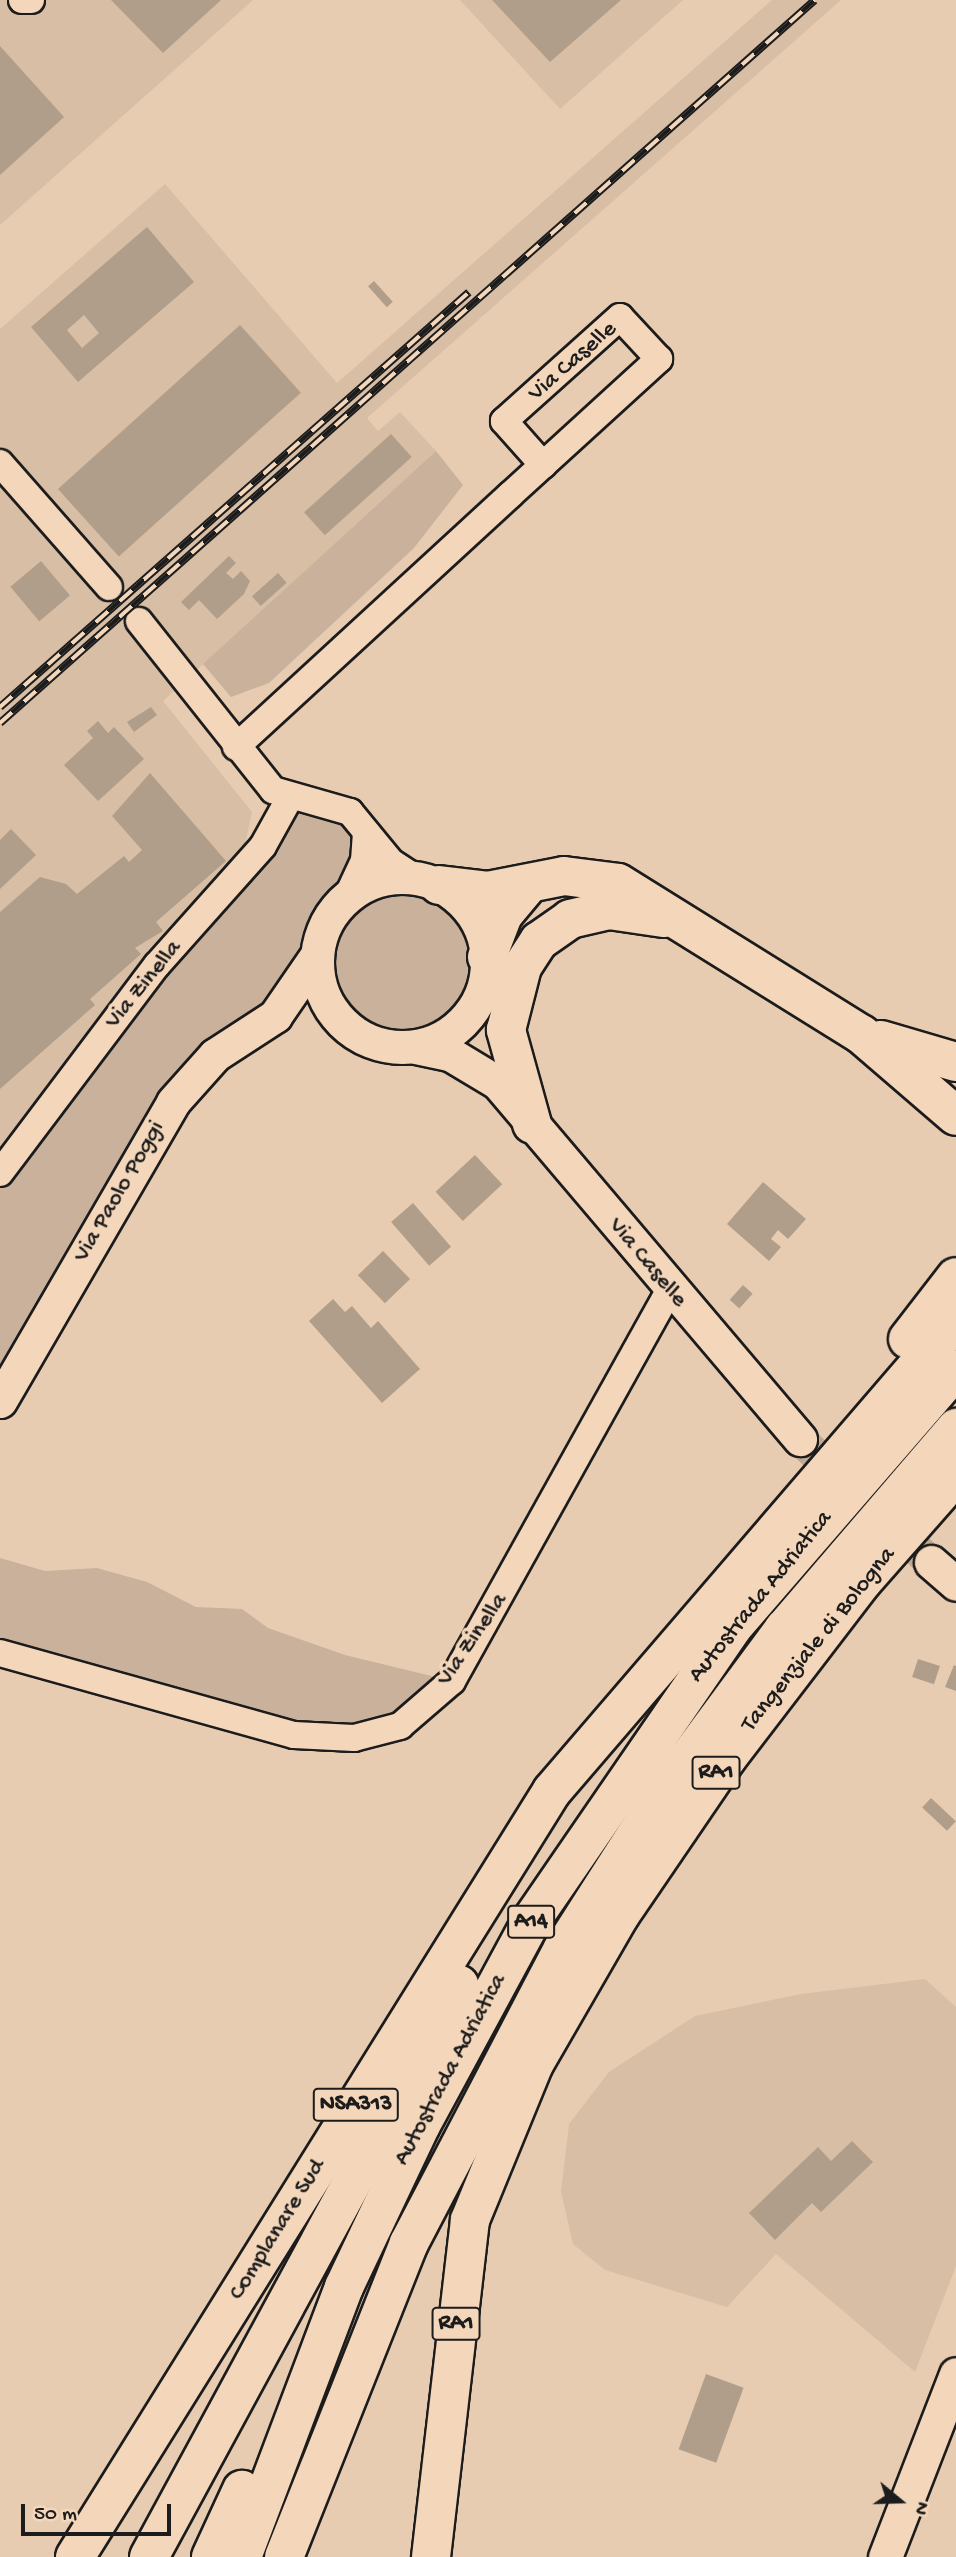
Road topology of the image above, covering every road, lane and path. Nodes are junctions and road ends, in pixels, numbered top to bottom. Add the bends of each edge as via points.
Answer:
1 (22, 0) edge
2 (31, 0) edge
3 (0, 463) edge
4 (543, 465) junction
5 (109, 587) dead end
6 (139, 621) dead end
7 (236, 747) junction
8 (289, 799) junction
9 (366, 832) junction
10 (426, 881) junction
11 (527, 886) junction
12 (347, 897) junction
13 (708, 935) junction
14 (317, 955) junction
15 (487, 957) junction
16 (479, 1000) junction
17 (275, 1016) junction
18 (349, 1030) junction
19 (862, 1034) junction
20 (416, 1047) junction
21 (956, 1062) edge
22 (498, 1083) junction
23 (956, 1116) edge
24 (532, 1124) junction
25 (0, 1173) edge
26 (956, 1278) edge
27 (670, 1290) junction
28 (956, 1321) edge
29 (956, 1369) edge
30 (0, 1401) edge
31 (956, 1428) edge
32 (800, 1438) tunnel mouth
33 (956, 1475) edge
34 (956, 1501) edge
35 (786, 1513) junction
36 (931, 1562) tunnel mouth
37 (863, 1581) junction
38 (956, 1584) edge
39 (0, 1653) edge
40 (660, 1670) junction
41 (315, 2361) junction
42 (956, 2374) edge
43 (75, 2557) edge
44 (149, 2557) edge
45 (211, 2557) edge
46 (242, 2557) edge
47 (284, 2557) edge
48 (431, 2557) edge
49 (885, 2557) edge

1 - 2 street
3 - 5 street
4 - 4 street, Via Caselle via 659,359 620,317 504,421
4 - 7 street, Via Caselle
6 - 7 street
7 - 8 street
8 - 9 street, Via Caselle via 338,806
8 - 25 street, Via Zinella via 263,846 157,965
9 - 10 street, Via Caselle
9 - 12 street via 364,861
10 - 11 highway via 488,891
10 - 12 main road via 379,878
10 - 15 main road, Via Caselle via 461,900 480,926
11 - 13 highway via 564,876 618,883
11 - 15 highway via 503,915
12 - 14 main road via 331,914
13 - 19 highway
13 - 24 highway via 632,910 608,910 570,919 539,941 514,987 506,1030
14 - 17 main road
14 - 18 main road via 323,996
15 - 16 main road, Via Caselle
16 - 20 main road via 462,1023
16 - 22 main road, Via Caselle via 479,1034
17 - 18 main road, Via Caselle
17 - 30 main road, Via Paolo Poggi via 215,1055 173,1102
18 - 20 main road, Via Caselle via 370,1042
19 - 21 highway
19 - 23 highway
20 - 22 main road, Via Caselle via 450,1054
22 - 24 main road, Via Caselle
24 - 27 main road, Via Caselle
26 - 35 highway via 810,1455
27 - 32 main road, Via Caselle
27 - 39 street, Via Zinella via 452,1681 400,1726 354,1738 294,1735
28 - 35 highway
29 - 41 highway, Autostrada Adriatica / A14 via 732,1628 603,1808 533,1918 421,2125
31 - 47 highway, Autostrada Adriatica / A14 via 760,1661 663,1791 563,1949 409,2243
33 - 37 highway, Tangenziale di Bologna / RA1
34 - 37 highway via 919,1541
35 - 40 highway
36 - 38 main road
37 - 48 highway, Tangenziale di Bologna / RA1 via 669,1841 578,1986 517,2099 464,2254
40 - 43 highway, Complanare Sud / NSA313 via 552,1791
40 - 44 highway via 482,1944
41 - 45 highway via 276,2417
41 - 46 highway, Autostrada Adriatica / A14
42 - 49 main road

